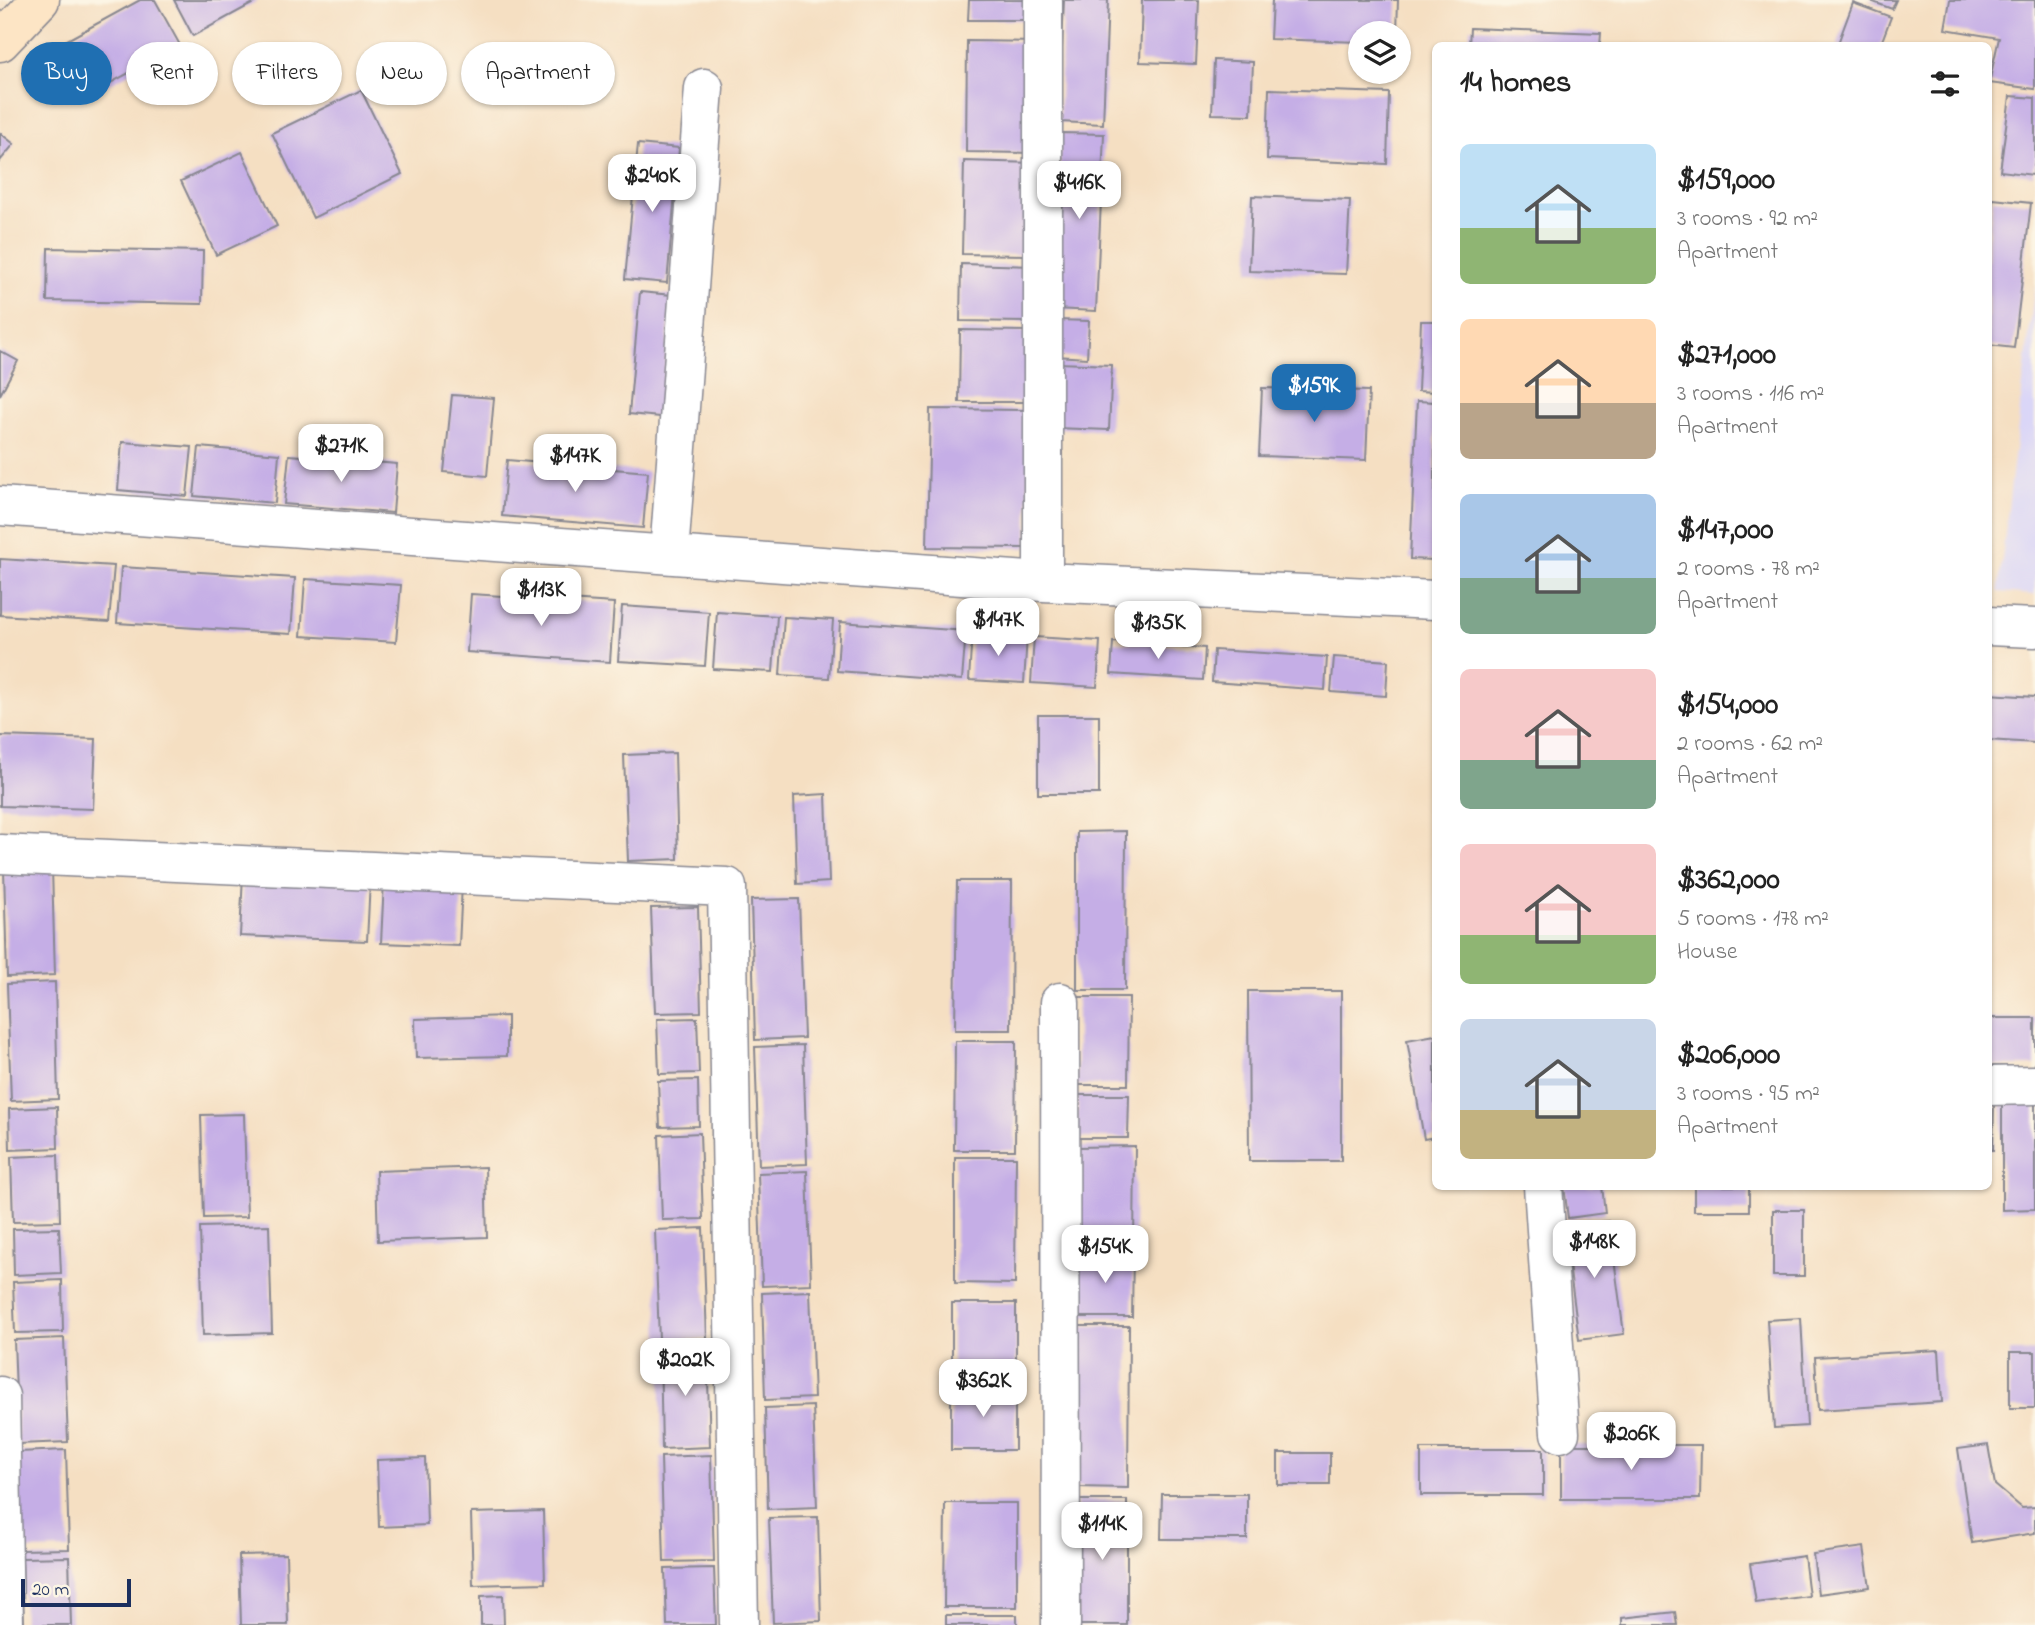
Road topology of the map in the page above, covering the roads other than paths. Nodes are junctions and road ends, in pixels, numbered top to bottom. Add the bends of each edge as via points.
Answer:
1 (40, 0) edge
2 (1043, 0) edge
3 (0, 42) edge
4 (704, 88) dead end
5 (0, 506) edge
6 (669, 554) junction
7 (1043, 582) junction
8 (1432, 600) edge
9 (1992, 626) edge
10 (2035, 628) edge
11 (0, 854) edge
12 (1060, 1002) dead end
13 (2035, 1085) edge
14 (1992, 1086) edge
15 (1543, 1190) edge
16 (0, 1396) edge
17 (1560, 1433) dead end
18 (4, 1625) edge
19 (740, 1625) edge
20 (1060, 1625) edge

1 - 3 street
2 - 7 street
4 - 6 street
5 - 6 street
6 - 7 street
7 - 8 street
9 - 10 street
11 - 19 street via 727,887
12 - 20 street
13 - 14 street
15 - 17 street
16 - 18 street

